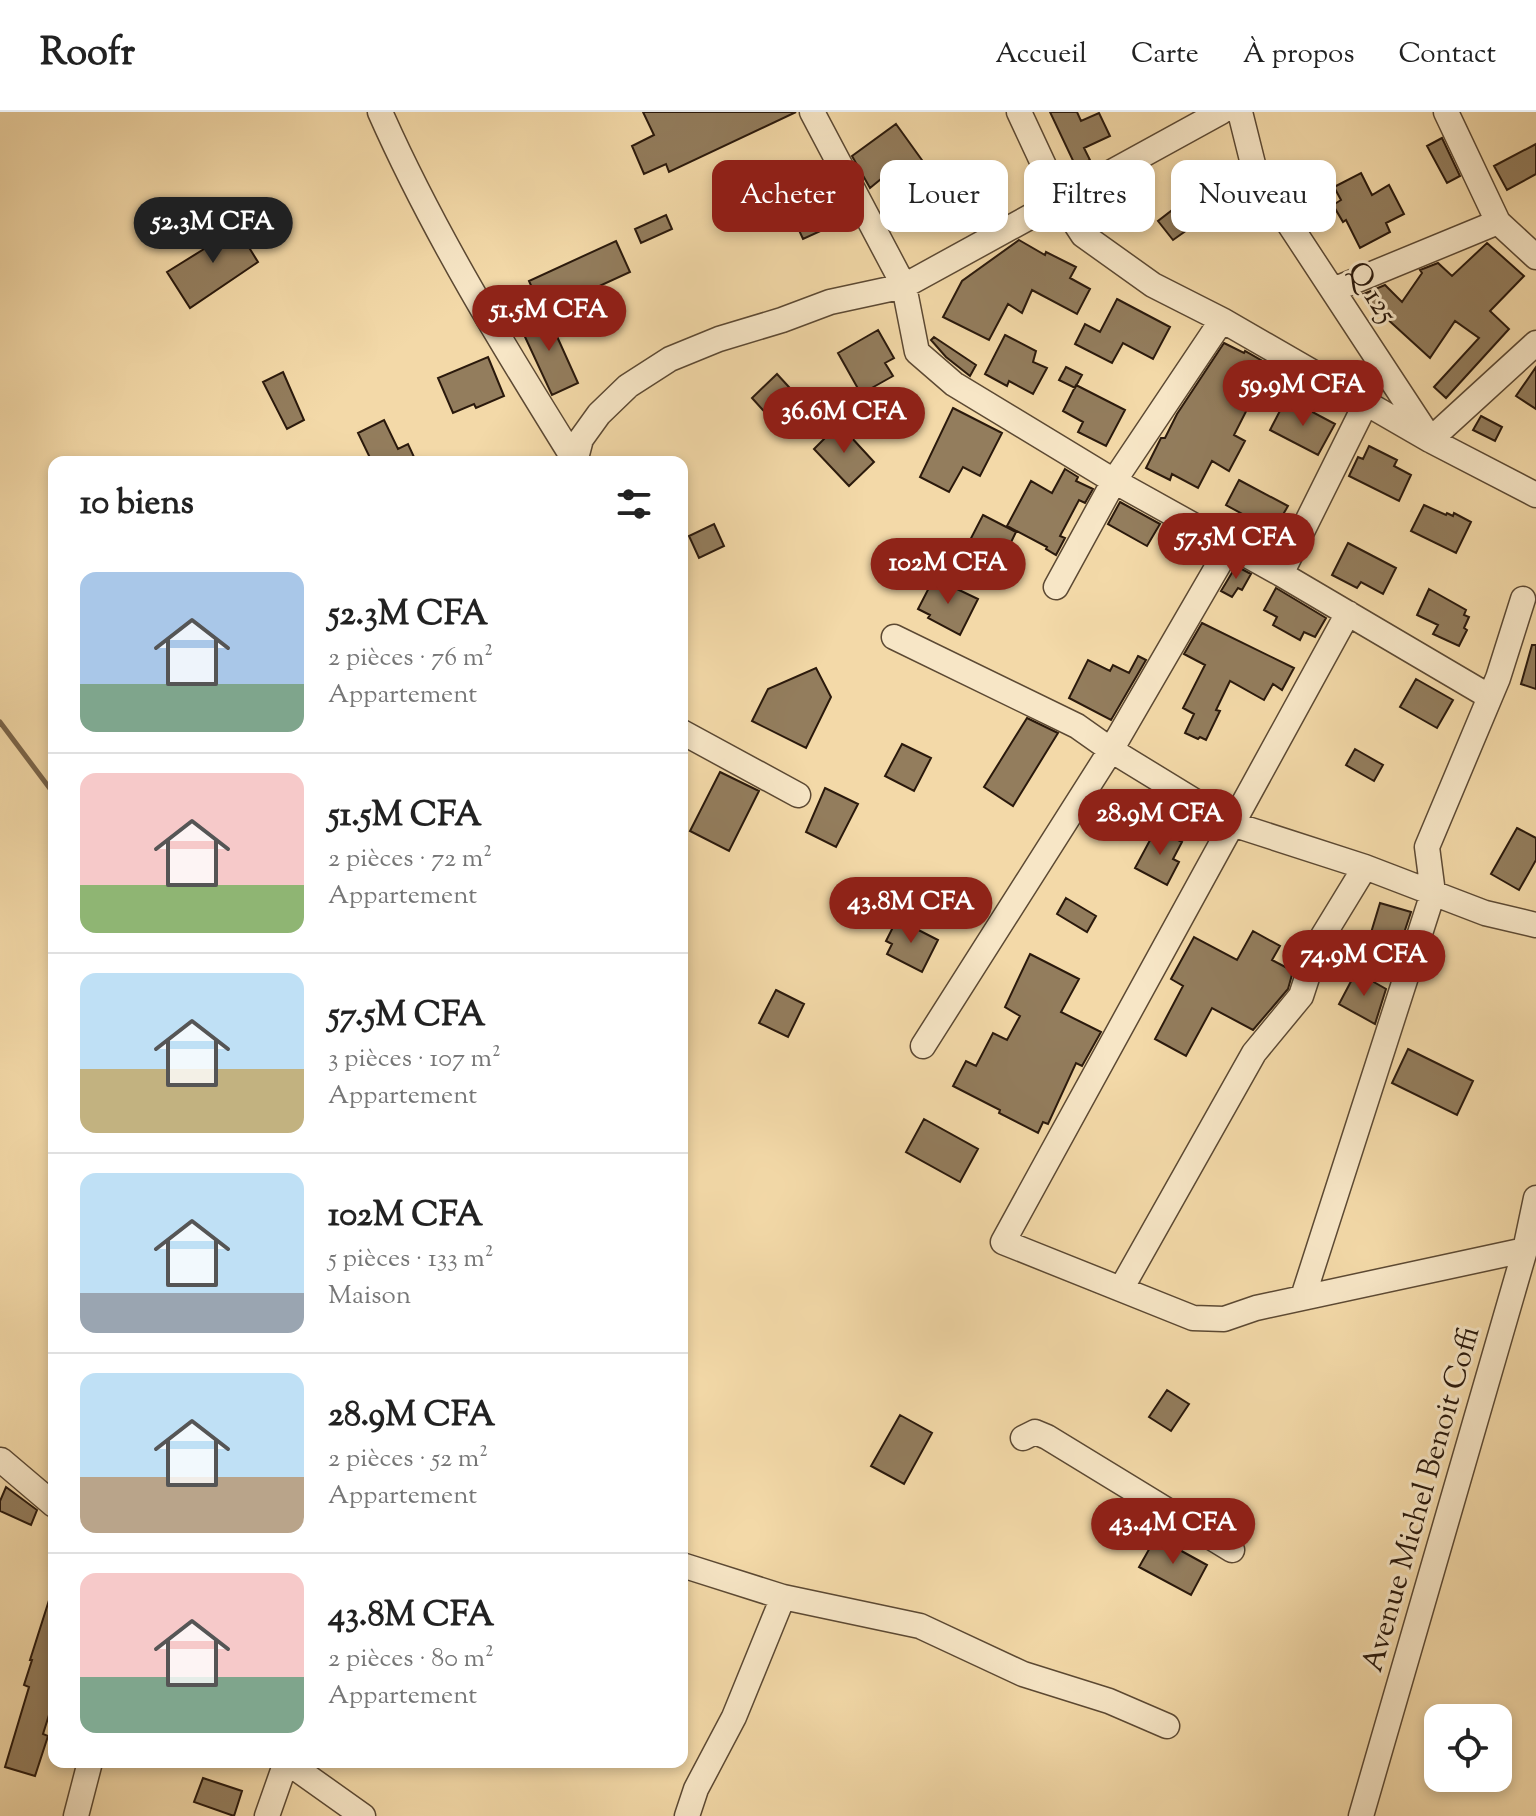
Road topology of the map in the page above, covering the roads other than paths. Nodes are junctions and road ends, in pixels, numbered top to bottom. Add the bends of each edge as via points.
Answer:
1 (380, 112) edge
2 (812, 112) edge
3 (1019, 112) edge
4 (1221, 112) edge
5 (1240, 112) edge
6 (1446, 112) edge
7 (1041, 160) edge
8 (1133, 160) edge
9 (1024, 220) edge
10 (1498, 222) junction
11 (1081, 232) edge
12 (1536, 257) edge
13 (904, 286) junction
14 (1333, 290) junction
15 (1222, 320) junction
16 (1536, 343) edge
17 (1366, 403) junction
18 (1430, 440) junction
19 (572, 456) edge
20 (576, 456) edge
21 (1114, 481) junction
22 (1536, 495) edge
23 (1230, 545) junction
24 (1281, 574) junction
25 (1056, 587) dead end
26 (1523, 599) dead end
27 (1348, 613) junction
28 (894, 637) dead end
29 (1490, 697) junction
30 (688, 735) edge
31 (1111, 750) junction
32 (798, 795) dead end
33 (1232, 824) junction
34 (1365, 867) junction
35 (1433, 893) junction
36 (1536, 925) edge
37 (923, 1046) dead end
38 (1536, 1198) edge
39 (1525, 1250) junction
40 (1121, 1289) junction
41 (1303, 1297) junction
42 (1023, 1438) dead end
43 (1, 1460) edge
44 (48, 1500) edge
45 (1232, 1550) dead end
46 (688, 1567) edge
47 (783, 1597) junction
48 (1167, 1726) dead end
49 (88, 1768) edge
50 (284, 1768) edge
51 (295, 1768) edge
52 (76, 1816) edge
53 (267, 1816) edge
54 (363, 1816) edge
55 (687, 1816) edge
56 (1361, 1816) edge

1 - 19 street via 475,299
2 - 13 street
3 - 7 street
4 - 8 street
5 - 14 street, Q 125 via 1255,172
6 - 10 street
9 - 13 street
10 - 12 street
10 - 14 street
11 - 15 street via 1153,285
13 - 20 street via 830,302 670,359 628,386 599,414
13 - 21 street via 917,352 954,384
14 - 18 street, Q 125
15 - 17 street
15 - 21 street
16 - 18 street
17 - 18 street
17 - 24 street
18 - 22 street, Q 125
21 - 23 street
21 - 25 street
23 - 24 street
23 - 31 street
24 - 27 street
26 - 29 street
27 - 29 street
27 - 33 street
28 - 31 street via 1077,726
29 - 35 street via 1427,847
30 - 32 street
31 - 33 street
31 - 37 street
33 - 34 street
33 - 40 street via 1003,1242
34 - 35 street
34 - 40 street via 1318,944 1301,996 1254,1053
35 - 36 street
35 - 41 street
38 - 39 street, Avenue Michel Benoit Coffi
39 - 41 street
39 - 56 street, Avenue Michel Benoit Coffi
40 - 41 street via 1193,1318 1224,1319
42 - 45 street via 1035,1432 1047,1437
43 - 44 street
46 - 47 street
47 - 48 street via 920,1626 1023,1674
47 - 55 street
49 - 52 street
50 - 53 street
51 - 54 street

